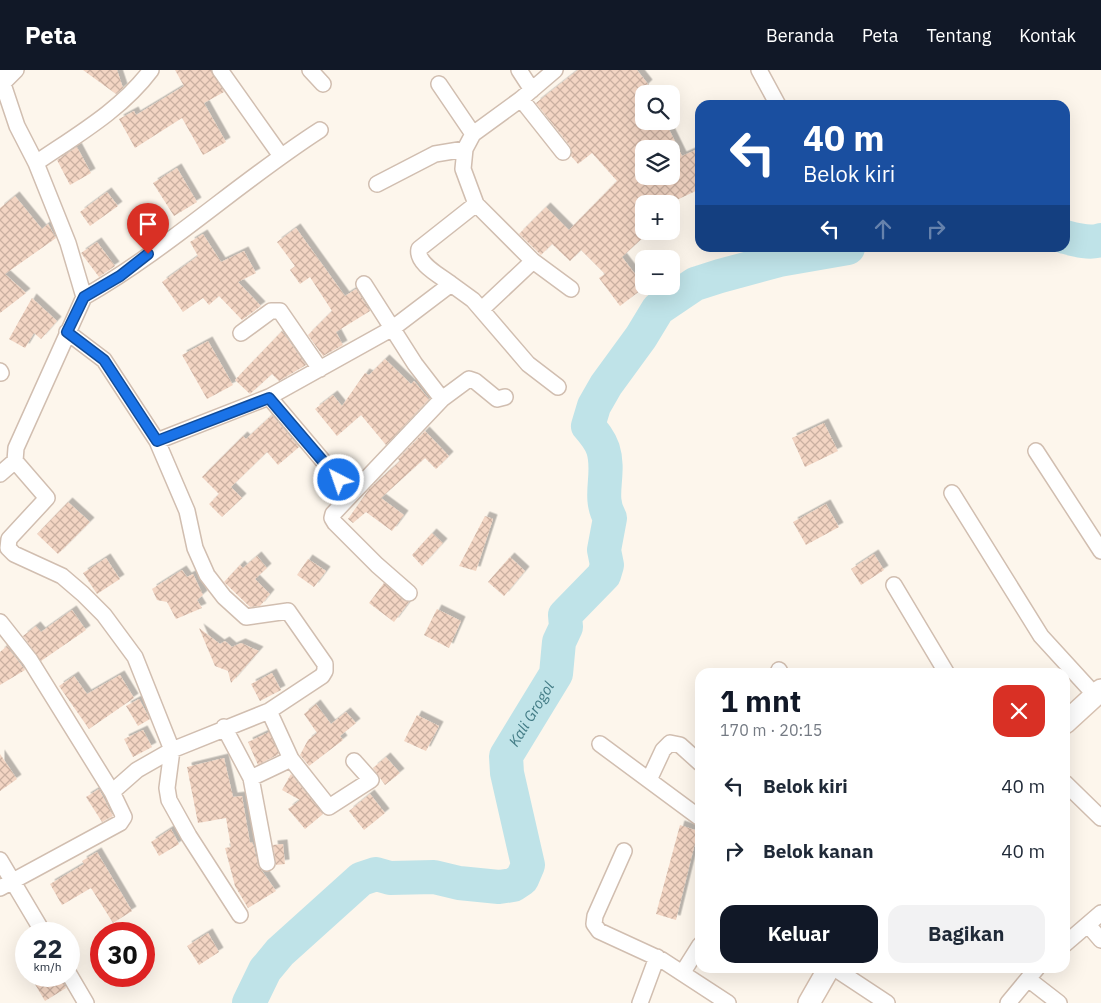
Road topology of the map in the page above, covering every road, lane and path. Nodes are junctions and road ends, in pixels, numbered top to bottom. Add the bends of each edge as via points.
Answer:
1 (16, 70) edge
2 (151, 70) edge
3 (220, 70) edge
4 (310, 70) edge
5 (519, 70) edge
6 (555, 70) edge
7 (759, 70) edge
8 (2, 79) edge
9 (323, 84) dead end
10 (439, 84) dead end
11 (526, 94) junction
12 (775, 100) edge
13 (320, 130) dead end
14 (473, 134) junction
15 (465, 149) junction
16 (563, 152) dead end
17 (281, 156) junction
18 (36, 164) junction
19 (377, 184) dead end
20 (476, 204) junction
21 (533, 261) junction
22 (364, 284) dead end
23 (451, 284) junction
24 (570, 289) dead end
25 (84, 297) junction
26 (482, 309) junction
27 (393, 328) junction
28 (67, 332) junction
29 (241, 333) dead end
30 (320, 369) junction
31 (558, 387) dead end
32 (505, 397) dead end
33 (269, 398) junction
34 (442, 399) junction
35 (157, 441) junction
36 (1036, 451) dead end
37 (15, 461) junction
38 (0, 474) edge
39 (952, 493) dead end
40 (351, 494) junction
41 (1101, 551) edge
42 (894, 585) dead end
43 (409, 593) dead end
44 (0, 622) edge
45 (944, 668) edge
46 (1098, 692) edge
47 (270, 710) junction
48 (1070, 718) edge
49 (224, 727) junction
50 (600, 744) dead end
51 (172, 750) junction
52 (695, 758) edge
53 (291, 759) junction
54 (354, 761) dead end
55 (251, 778) junction
56 (649, 780) junction
57 (1070, 787) edge
58 (112, 792) junction
59 (695, 814) edge
60 (1101, 818) edge
61 (624, 851) dead end
62 (0, 860) edge
63 (267, 863) dead end
64 (6, 885) edge
65 (1101, 913) edge
66 (240, 915) dead end
67 (35, 922) edge
68 (1089, 926) junction
69 (1070, 940) edge
70 (1101, 940) edge
71 (695, 953) edge
72 (657, 957) junction
73 (683, 972) junction
74 (826, 973) edge
75 (842, 973) edge
76 (1033, 973) edge
77 (77, 987) edge
78 (86, 1003) edge
79 (640, 1003) edge
80 (728, 1003) edge
81 (809, 1003) edge
82 (887, 1003) edge
83 (1008, 1003) edge
84 (1059, 1003) edge

1 - 8 street
2 - 18 street via 120,105
3 - 17 street
4 - 9 street
5 - 11 street
6 - 11 street
7 - 12 street
8 - 18 street via 17,126
10 - 14 street
11 - 14 street
11 - 16 street
13 - 17 street
14 - 15 street
15 - 19 street via 435,154
15 - 20 street via 463,169
17 - 25 street via 120,276
18 - 25 street via 68,243
20 - 21 street
20 - 23 street via 419,249 422,262
21 - 24 street
21 - 26 street
22 - 27 street
23 - 26 street
23 - 27 street
25 - 28 street
26 - 31 street via 528,364
27 - 30 street
27 - 34 street via 414,364
28 - 35 street via 104,360
28 - 37 street via 16,448
29 - 30 street via 271,311 280,311
30 - 33 street
32 - 34 street via 497,399 469,379
33 - 35 street
33 - 40 street
34 - 40 street
35 - 47 street via 187,511 195,548 208,575 224,597 246,617 288,611 325,664 322,676
36 - 41 street
37 - 38 street
37 - 51 street via 47,498 9,539 8,548 14,554 62,576 104,615 135,657
39 - 46 street via 1041,636
40 - 43 street via 333,514 333,521
42 - 45 street
44 - 58 street via 30,660
46 - 48 street
47 - 49 street
47 - 53 street
49 - 51 street
49 - 55 street
50 - 56 street
51 - 58 street via 136,770
51 - 66 street via 168,800
52 - 56 street via 680,745 670,743 663,750
53 - 54 street via 329,807 370,780
53 - 55 street
55 - 63 street
56 - 59 street
57 - 60 street
58 - 64 street via 123,813 120,823
61 - 72 street via 594,924 599,931
62 - 64 street
64 - 67 street
65 - 68 street
68 - 69 street
68 - 70 street
71 - 73 street
72 - 73 street
72 - 79 street
73 - 80 street
74 - 81 street
75 - 82 street
76 - 83 street
76 - 84 street
77 - 78 street

